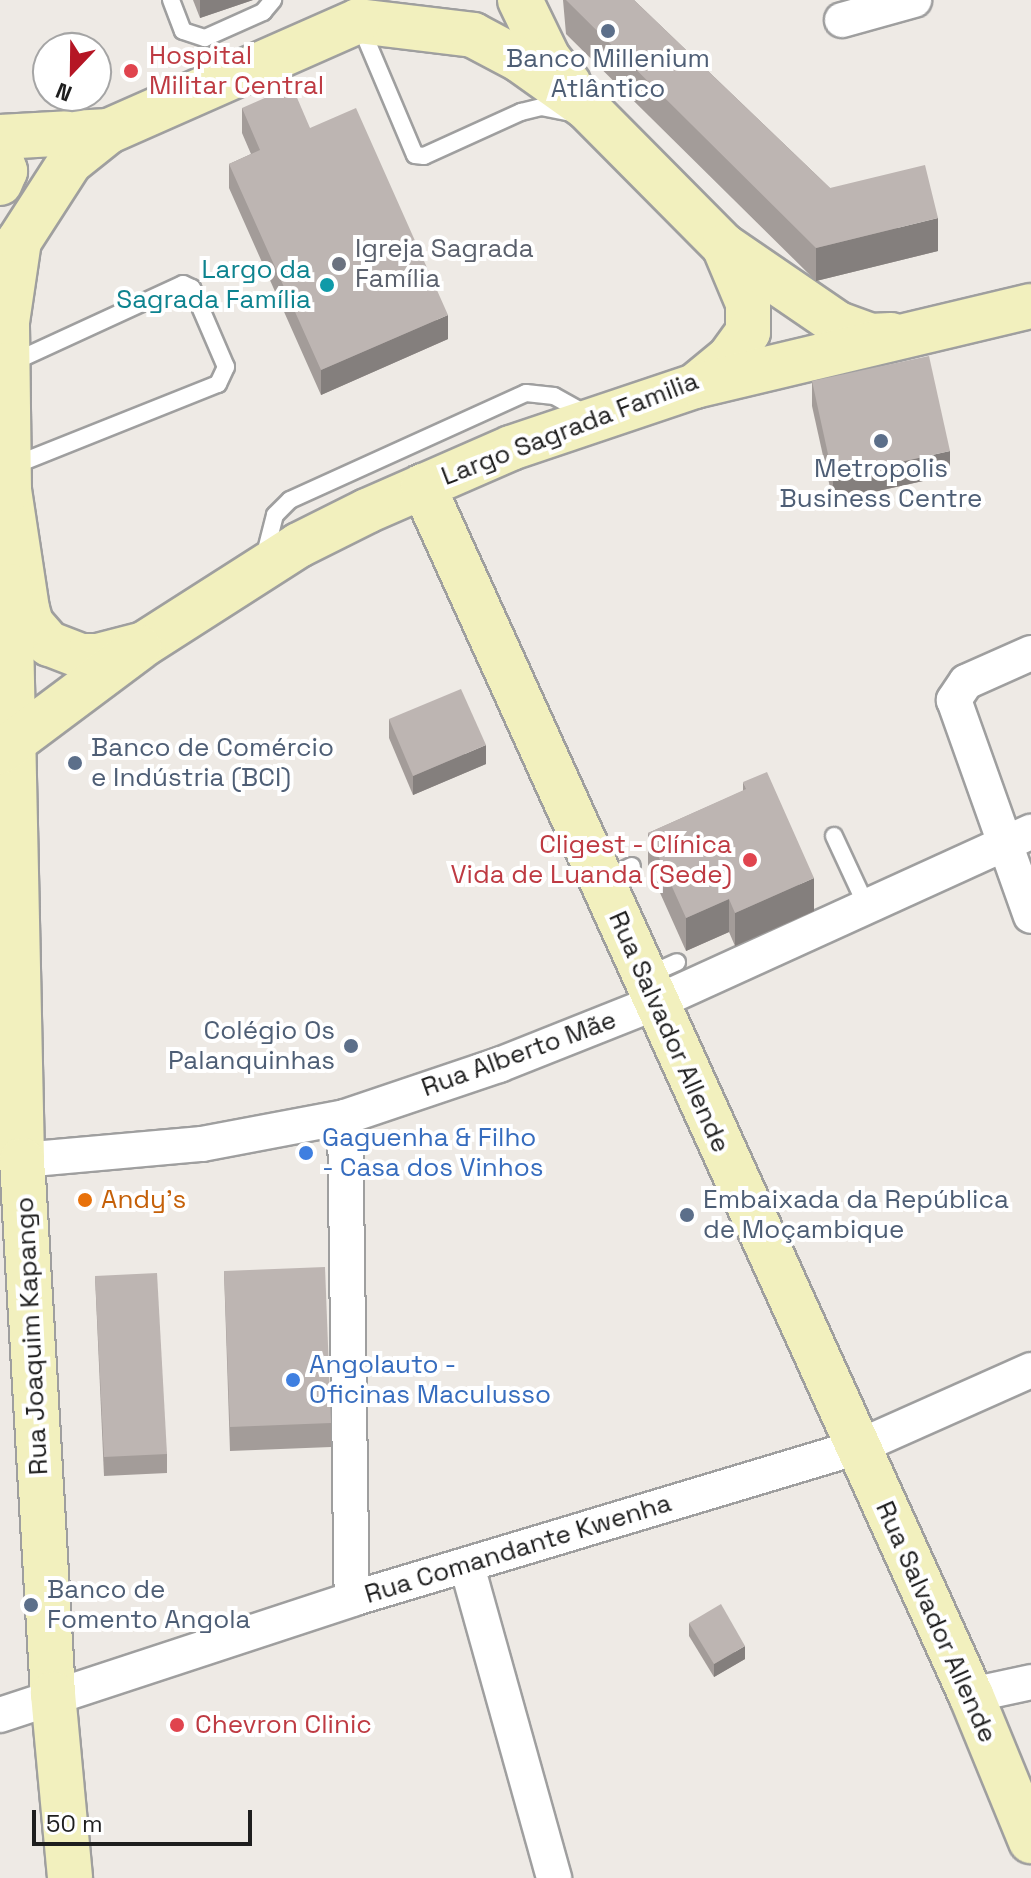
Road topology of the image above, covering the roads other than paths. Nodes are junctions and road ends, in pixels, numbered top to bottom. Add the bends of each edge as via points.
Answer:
1 (171, 0) edge
2 (273, 0) edge
3 (520, 0) edge
4 (914, 0) edge
5 (368, 10) edge
6 (842, 20) dead end
7 (596, 119) junction
8 (109, 131) junction
9 (0, 137) edge
10 (0, 157) edge
11 (0, 183) edge
12 (724, 246) junction
13 (1031, 306) edge
14 (5, 325) edge
15 (925, 334) junction
16 (695, 386) junction
17 (595, 418) junction
18 (423, 486) junction
19 (7, 491) edge
20 (262, 567) junction
21 (144, 644) junction
22 (1031, 653) edge
23 (6, 749) edge
24 (834, 836) dead end
25 (1017, 837) edge
26 (866, 905) junction
27 (1031, 916) edge
28 (659, 981) junction
29 (345, 1117) junction
30 (22, 1160) junction
31 (1031, 1370) edge
32 (858, 1447) junction
33 (467, 1566) junction
34 (352, 1599) junction
35 (1031, 1682) edge
36 (53, 1694) junction
37 (971, 1695) junction
38 (0, 1715) edge
39 (1031, 1841) edge
40 (70, 1878) edge
41 (554, 1878) edge

1 - 2 lane via 183,31 205,38 263,12
3 - 7 street via 548,58
4 - 6 street
5 - 7 street, Largo Sagrada Familia via 473,35 520,60
5 - 7 lane via 415,155 424,156 541,107
5 - 8 street, Largo Sagrada Familia
7 - 12 street, Largo Sagrada Familia
8 - 9 street
8 - 14 street, Largo Sagrada Familia via 70,162 19,241
10 - 11 street via 5,171
12 - 15 street via 838,324 871,336
12 - 16 street, Largo Sagrada Familia via 748,303 748,332 729,358
13 - 15 street
14 - 19 street, Largo Sagrada Familia
14 - 19 lane via 183,284 192,288 226,367 218,384
15 - 16 street
16 - 17 street, Largo Sagrada Familia
17 - 18 street, Largo Sagrada Familia
17 - 20 lane via 554,396 526,393 290,500 270,527
18 - 20 street, Largo Sagrada Familia
18 - 28 street, Rua Salvador Allende via 617,873
19 - 21 street, Largo Sagrada Familia via 31,623 49,644 81,656
19 - 23 street, Rua Joaquim Kapango
20 - 21 street, Largo Sagrada Familia
21 - 23 street
22 - 25 street via 966,682 954,700
23 - 30 street, Rua Joaquim Kapango
24 - 26 lane
25 - 26 street, Rua Alberto Mãe
25 - 27 street
26 - 28 street, Rua Alberto Mãe
28 - 29 street, Rua Alberto Mãe via 499,1065
28 - 32 street, Rua Salvador Allende
29 - 30 street, Rua Alberto Mãe via 202,1144
29 - 34 street
30 - 36 street, Rua Joaquim Kapango via 21,1260
31 - 32 street, Rua Comandante Kwenha
32 - 33 street, Rua Comandante Kwenha
32 - 37 street, Rua Salvador Allende
33 - 34 street, Rua Comandante Kwenha
33 - 41 street
34 - 36 street, Rua Comandante Kwenha
35 - 37 street
36 - 38 street, Rua Comandante Kwenha
36 - 40 street, Rua Joaquim Kapango
37 - 39 street, Rua Salvador Allende

